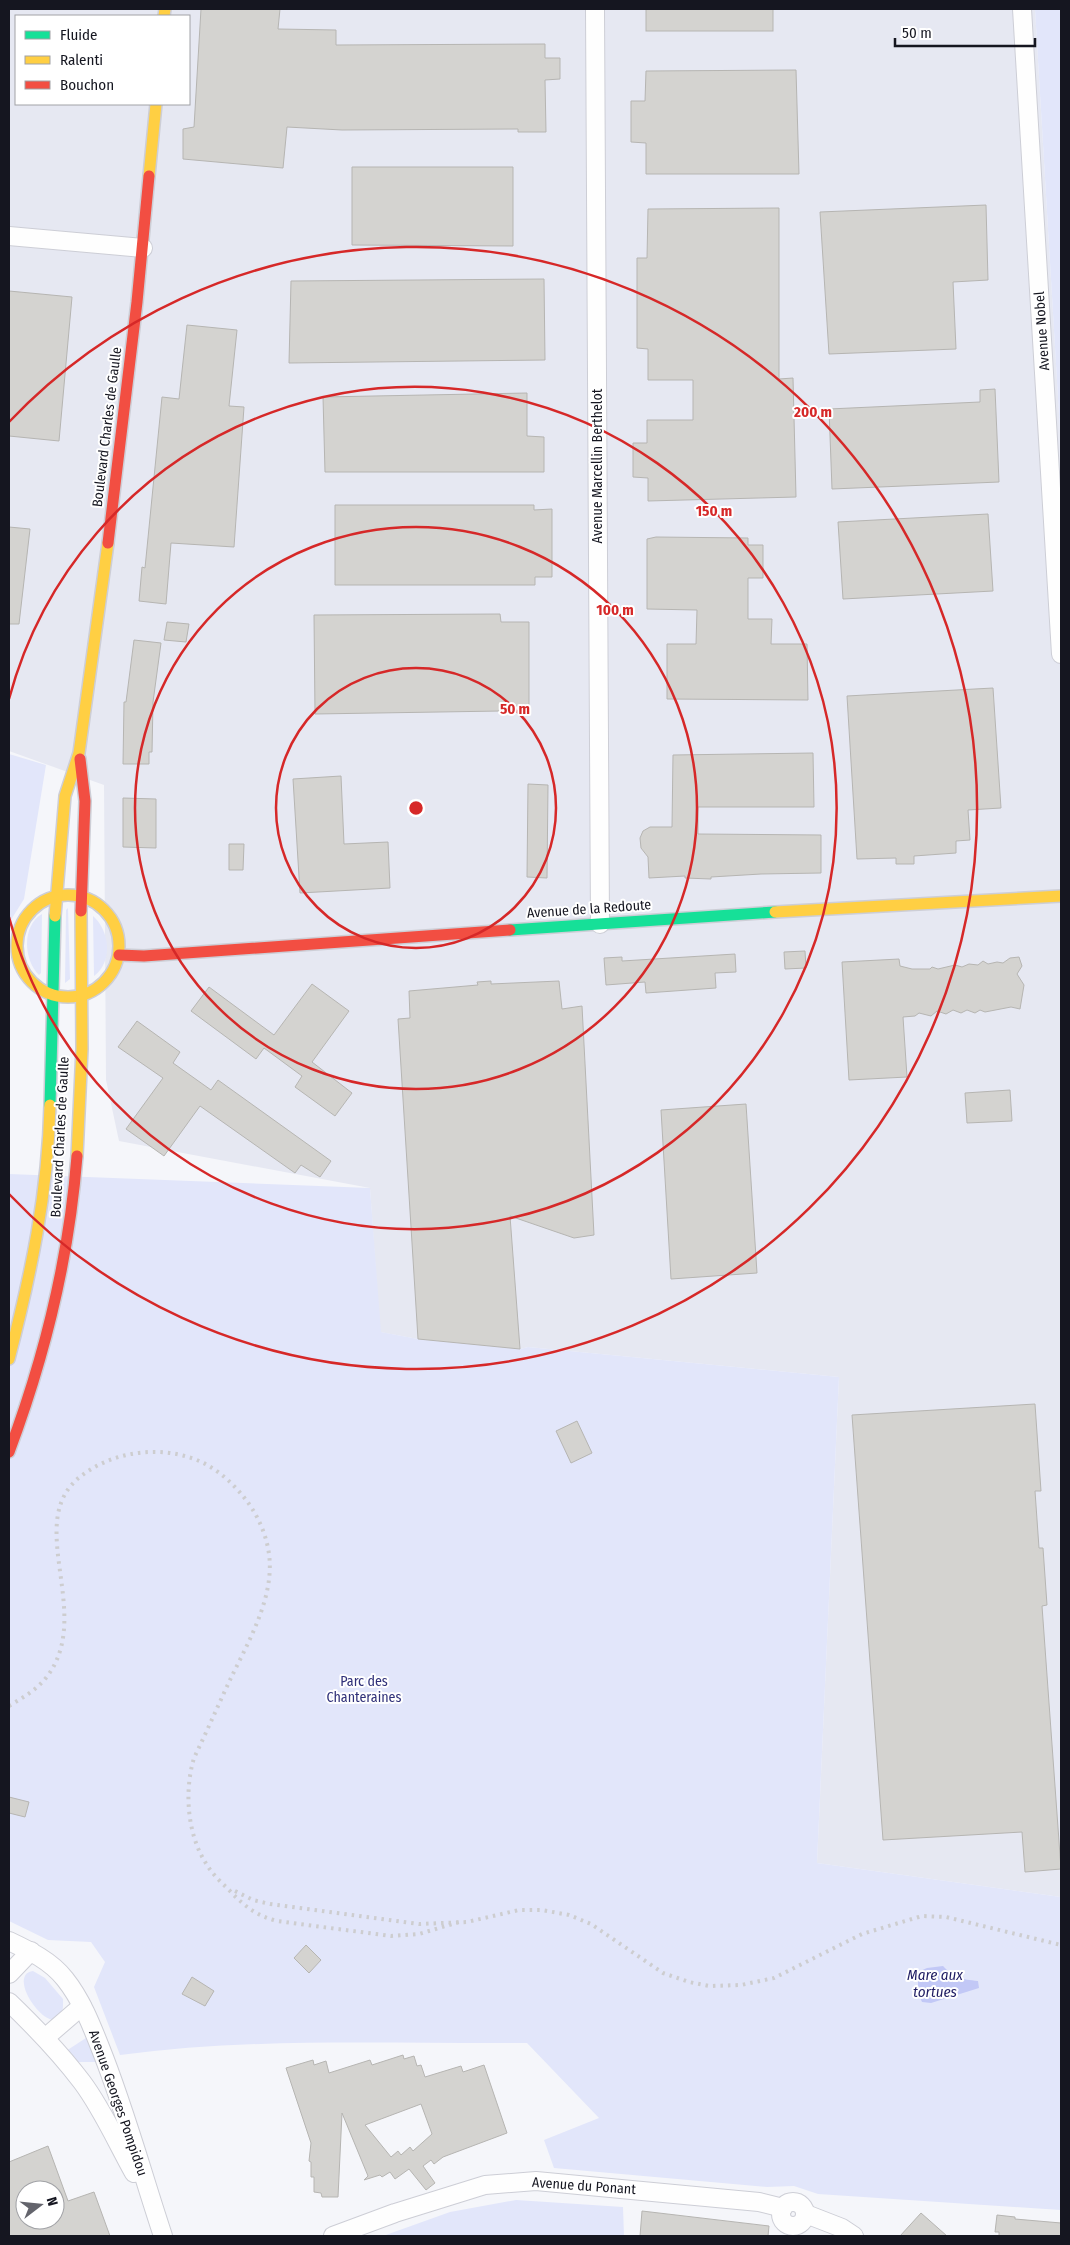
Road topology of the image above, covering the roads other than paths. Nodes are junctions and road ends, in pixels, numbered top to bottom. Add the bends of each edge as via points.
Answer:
1 (595, 9) edge
2 (1022, 9) edge
3 (156, 105) edge
4 (9, 236) edge
5 (143, 248) junction
6 (1061, 654) edge
7 (79, 753) junction
8 (55, 896) junction
9 (81, 896) junction
10 (1061, 896) edge
11 (600, 924) junction
12 (119, 955) junction
13 (53, 996) junction
14 (82, 996) junction
15 (9, 1359) edge
16 (9, 1452) edge
17 (9, 1941) edge
18 (31, 1951) junction
19 (9, 1974) edge
20 (9, 2002) edge
21 (82, 2006) junction
22 (46, 2037) junction
23 (783, 2208) junction
24 (154, 2211) junction
25 (806, 2214) junction
26 (787, 2231) edge
27 (163, 2236) edge
28 (333, 2236) edge
29 (854, 2236) edge

1 - 11 street, Avenue Marcellin Berthelot
2 - 6 street, Avenue Nobel
3 - 5 main road, Boulevard Charles de Gaulle
4 - 5 street
5 - 7 main road, Boulevard Charles de Gaulle via 113,507
7 - 8 main road, Boulevard Charles de Gaulle via 65,796
7 - 9 main road, Boulevard Charles de Gaulle via 85,800
8 - 9 main road
8 - 13 main road, Boulevard Charles de Gaulle
8 - 13 main road via 33,909 24,920 17,946 19,962 26,976 39,989
9 - 12 main road via 107,914 116,928
9 - 14 main road, Boulevard Charles de Gaulle
10 - 11 main road, Avenue de la Redoute
11 - 12 main road, Avenue de la Redoute via 144,956
12 - 14 main road via 102,984
13 - 14 main road
13 - 15 main road, Boulevard Charles de Gaulle via 49,1137 42,1209 30,1276
14 - 16 main road, Boulevard Charles de Gaulle via 72,1212 63,1268 38,1370
17 - 18 street, Avenue Georges Pompidou
18 - 19 street
18 - 21 street, Avenue Georges Pompidou via 65,1978
20 - 22 street, Avenue Georges Pompidou
21 - 22 street
21 - 24 street, Avenue Georges Pompidou via 110,2071
22 - 24 street, Avenue Georges Pompidou via 98,2106
23 - 25 street via 790,2202 798,2203
23 - 26 street via 782,2218
23 - 28 street, Avenue du Ponant via 759,2202 536,2181 485,2185 394,2212
24 - 27 street, Avenue Georges Pompidou
25 - 26 street via 800,2224
25 - 29 street

